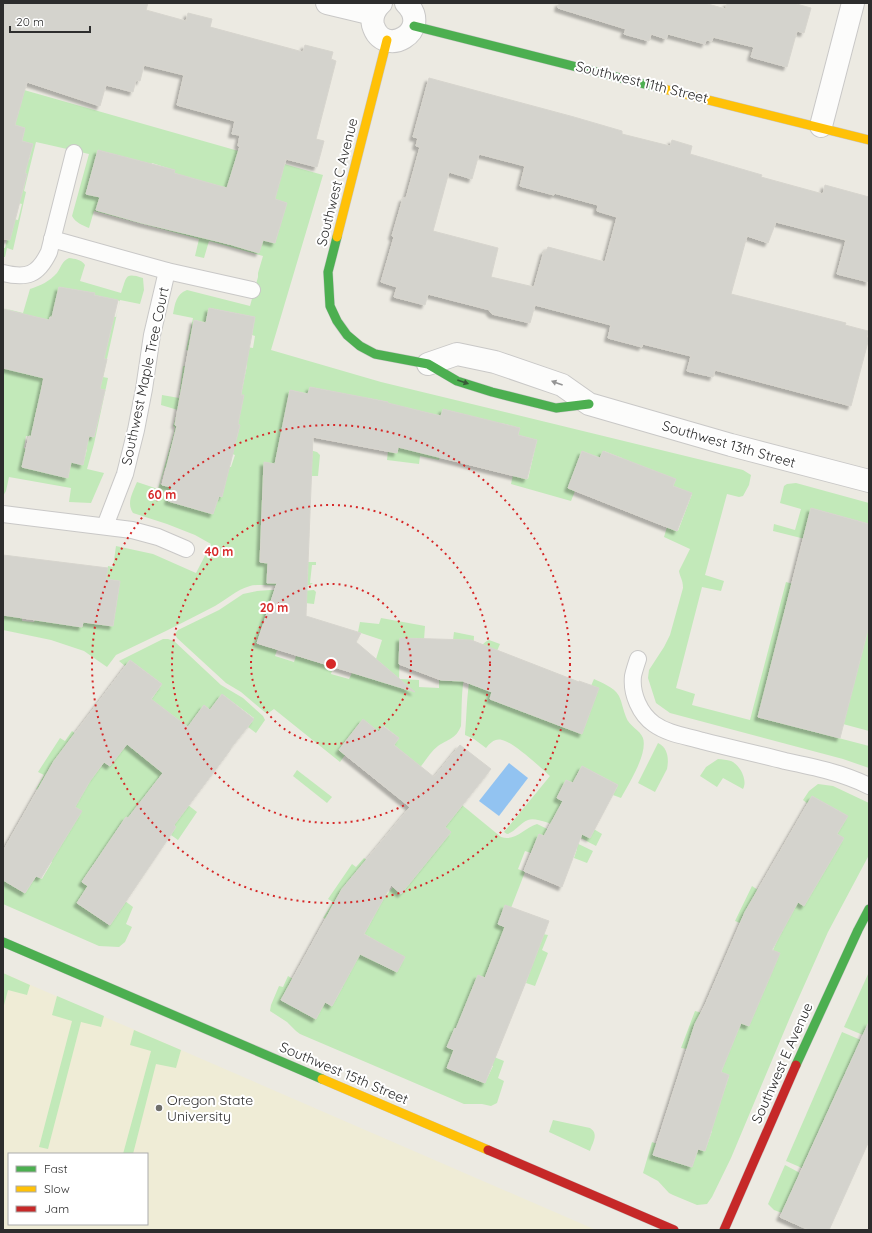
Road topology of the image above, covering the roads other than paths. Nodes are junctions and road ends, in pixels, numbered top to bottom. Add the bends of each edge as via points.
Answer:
1 (327, 3) edge
2 (406, 3) edge
3 (853, 3) edge
4 (377, 9) edge
5 (414, 26) junction
6 (388, 40) junction
7 (820, 126) junction
8 (869, 140) edge
9 (74, 153) dead end
10 (52, 239) junction
11 (167, 271) junction
12 (3, 273) edge
13 (252, 290) dead end
14 (342, 329) joint
15 (428, 364) junction
16 (589, 404) junction
17 (869, 481) edge
18 (3, 514) edge
19 (105, 526) junction
20 (186, 549) dead end
21 (638, 659) dead end
22 (869, 786) edge
23 (869, 909) edge
24 (3, 942) edge
25 (674, 1230) edge
26 (724, 1230) edge

1 - 4 street
2 - 5 street via 412,10
3 - 7 street
4 - 6 street via 372,22 380,36
5 - 6 street via 404,39
5 - 7 street, Southwest 11th Street
6 - 14 street, Southwest C Avenue via 328,272 330,306
7 - 8 street, Southwest 11th Street
9 - 10 lane
10 - 11 lane, Southwest Maple Tree Court
10 - 12 lane via 43,264 34,272 16,276
11 - 13 lane, Southwest Maple Tree Court
11 - 19 lane, Southwest Maple Tree Court via 152,335 136,430 125,474
14 - 15 street, Southwest 13th Street via 360,346 375,354
15 -> 16 street, Southwest 13th Street via 458,381 499,394 556,408
16 -> 15 street, Southwest 13th Street via 562,385 495,362 457,354
16 - 17 street, Southwest 13th Street
18 - 19 lane
19 - 20 lane via 158,537
21 - 22 lane via 633,675 635,697 644,714 656,725 672,733 829,771
23 - 26 street, Southwest E Avenue via 784,1091
24 - 25 street, Southwest 15th Street

